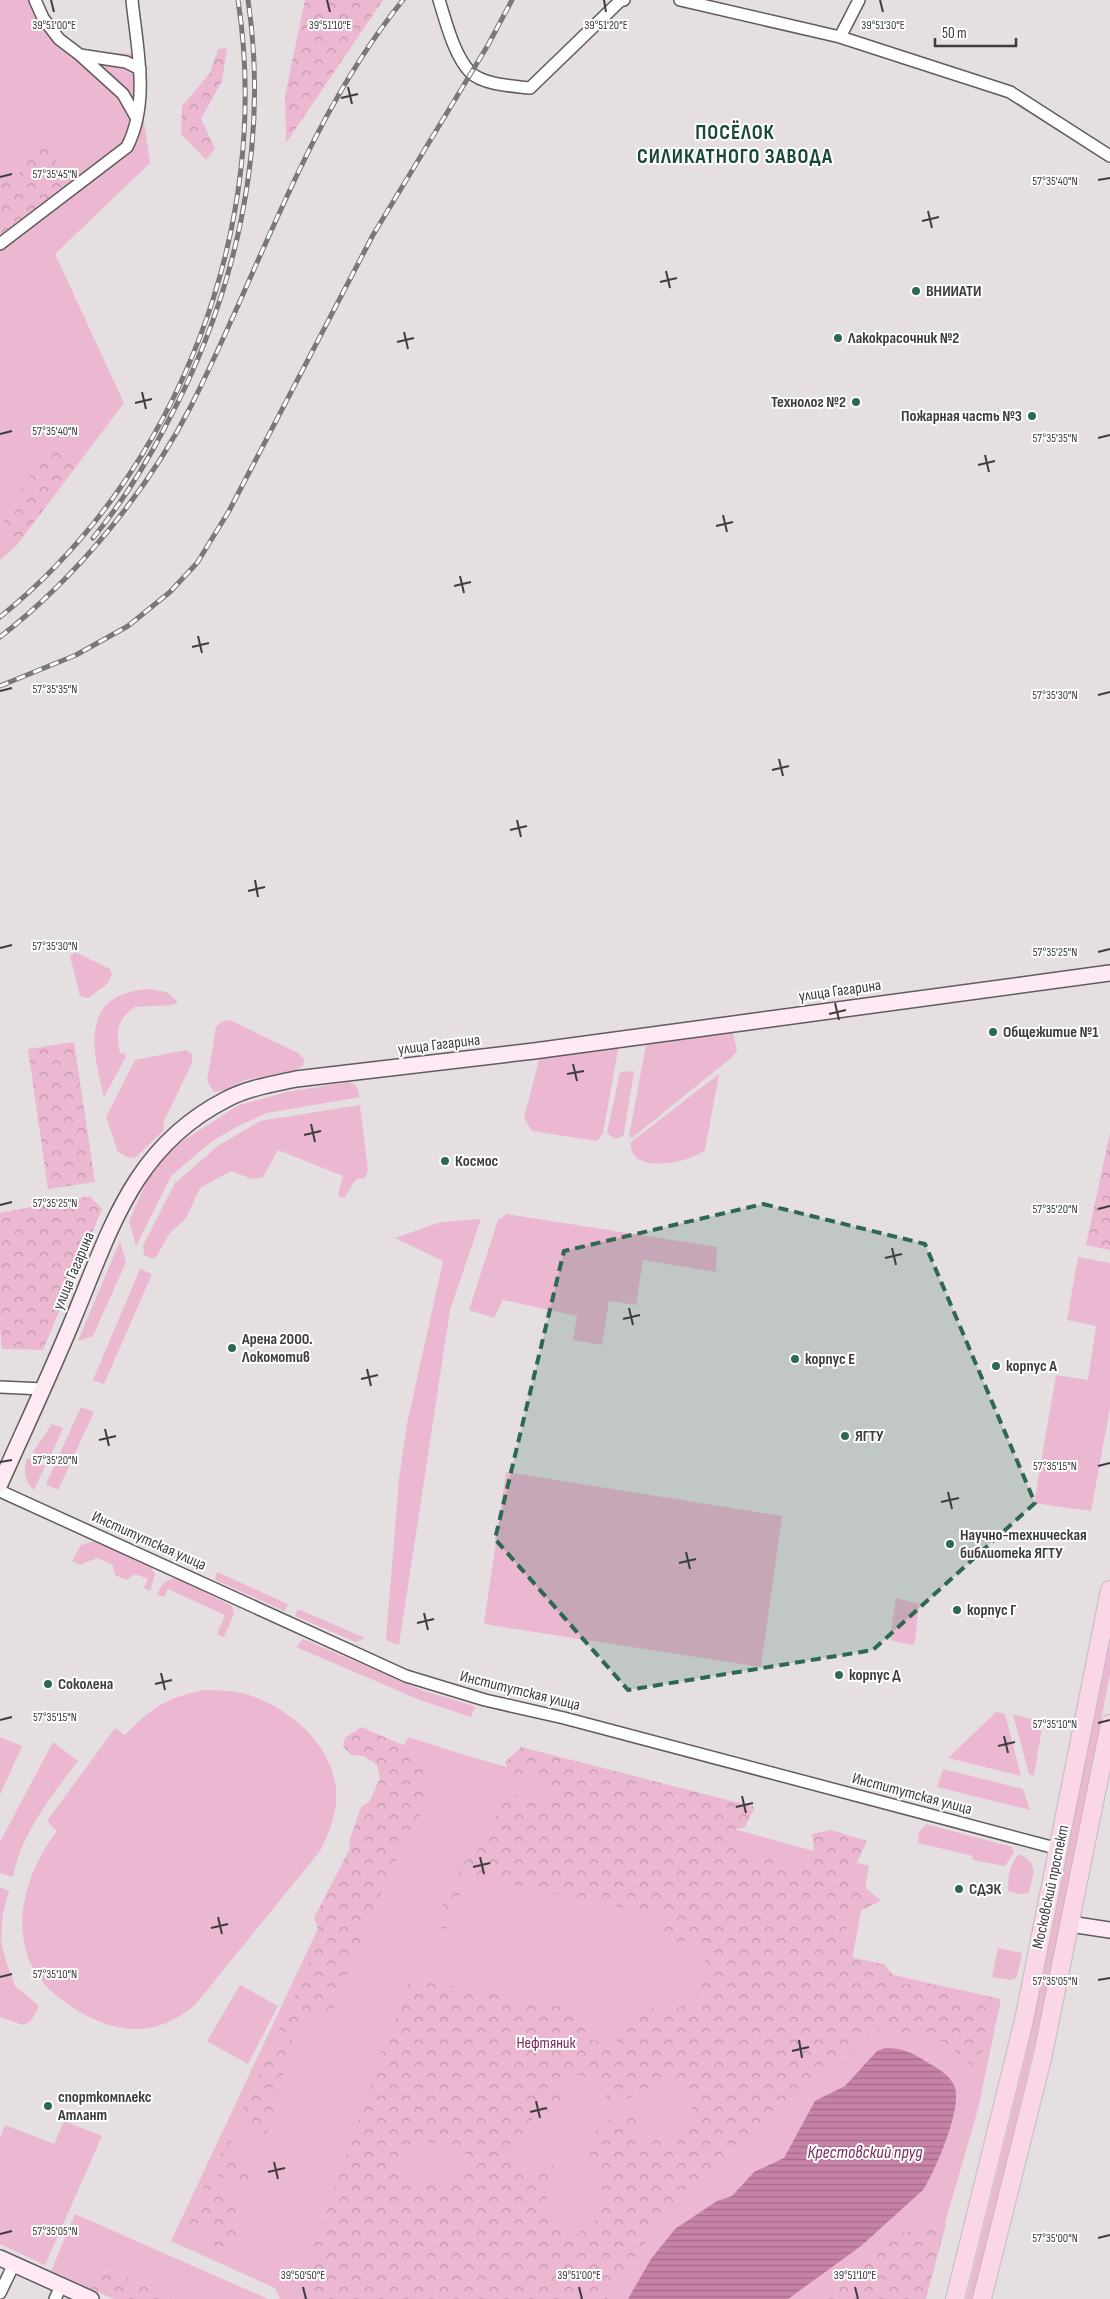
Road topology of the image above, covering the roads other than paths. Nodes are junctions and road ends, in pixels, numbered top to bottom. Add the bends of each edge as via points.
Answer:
1 (35, 0) edge
2 (132, 0) edge
3 (439, 0) edge
4 (624, 0) edge
5 (680, 0) edge
6 (859, 0) edge
7 (840, 37) junction
8 (80, 55) junction
9 (140, 69) junction
10 (136, 117) junction
11 (1110, 156) edge
12 (0, 244) edge
13 (1110, 972) edge
14 (0, 1387) edge
15 (43, 1388) junction
16 (0, 1484) edge
17 (0, 1491) edge
18 (1110, 1590) edge
19 (1110, 1724) edge
20 (1059, 1849) junction
21 (1070, 1924) junction
22 (1110, 1930) edge
23 (7, 2261) edge
24 (58, 2292) edge
25 (0, 2293) edge
26 (91, 2299) edge
27 (955, 2299) edge
28 (982, 2299) edge

1 - 8 street via 43,18 59,39
2 - 9 street
3 - 4 street via 452,42 471,73 496,84 530,88 620,0
5 - 7 street
6 - 7 street
7 - 11 street via 1010,92
8 - 9 street via 126,62
8 - 10 street via 123,94
9 - 10 street via 141,92
10 - 12 street via 136,130 127,147
13 - 15 main road, улица Гагарина via 534,1051 296,1079 228,1098 176,1134 145,1165 122,1201
14 - 15 street
15 - 16 main road, улица Гагарина
17 - 20 street, Институтская улица via 406,1676 443,1689
18 - 20 main road, Московский проспект
19 - 21 main road, Московский проспект
20 - 27 main road, Московский проспект via 1012,2071
21 - 22 main road
21 - 28 main road, Московский проспект via 1034,2095
23 - 24 main road
23 - 25 street
24 - 26 main road

